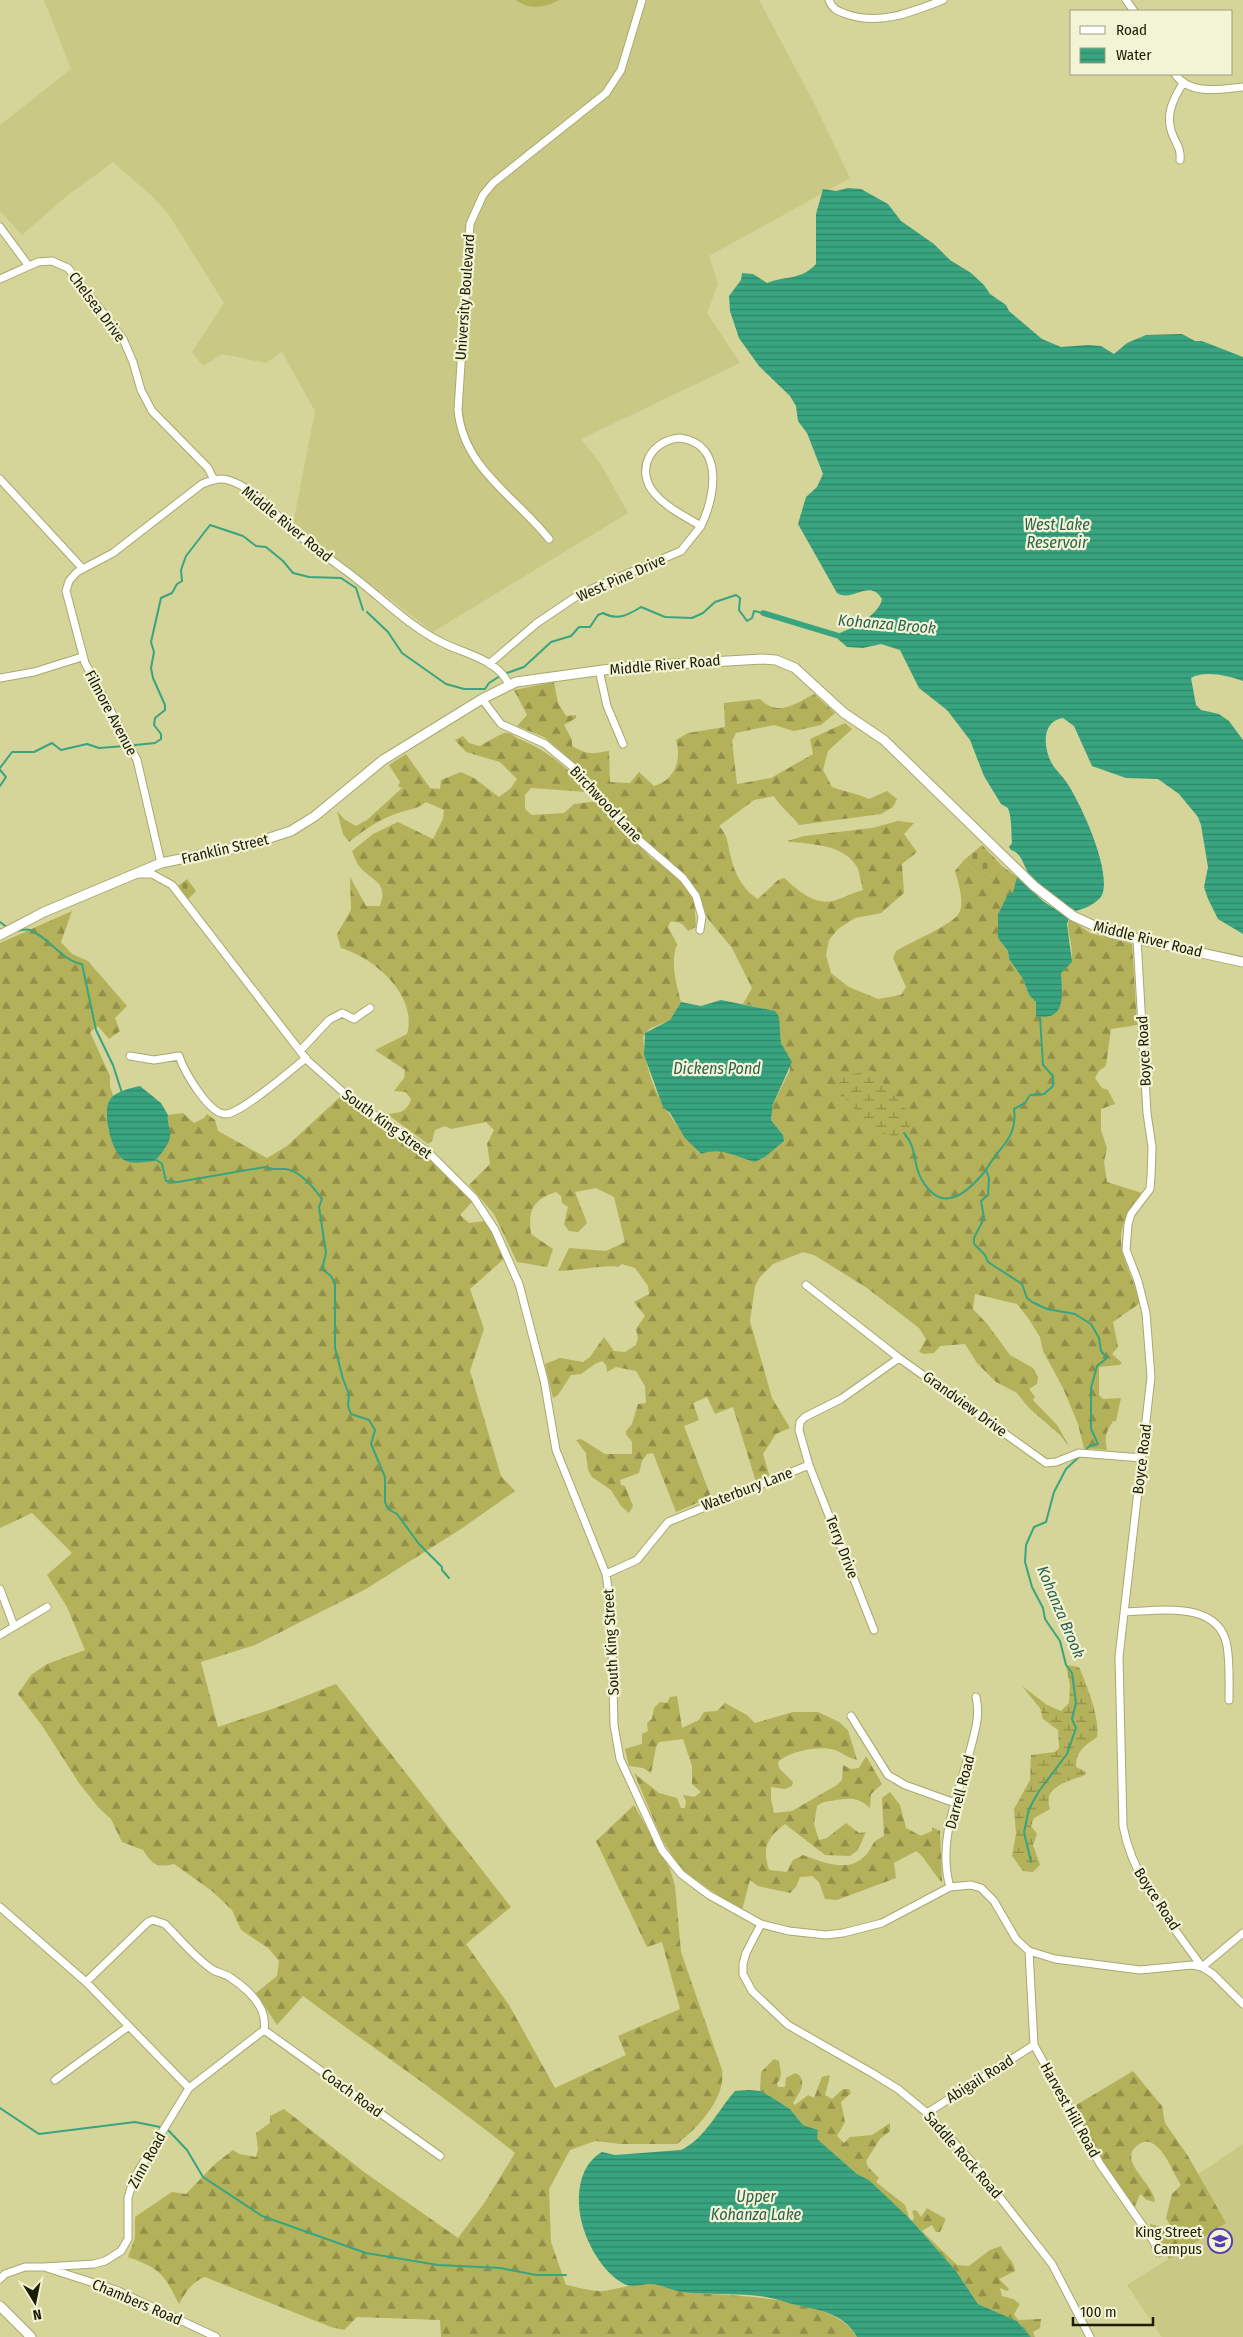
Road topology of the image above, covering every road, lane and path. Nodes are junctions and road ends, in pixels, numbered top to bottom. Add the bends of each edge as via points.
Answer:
1 (642, 0) edge
2 (829, 0) edge
3 (944, 0) edge
4 (1176, 75) edge
5 (1183, 83) junction
6 (1243, 87) edge
7 (1180, 160) dead end
8 (0, 227) edge
9 (28, 266) junction
10 (0, 279) edge
11 (0, 479) edge
12 (214, 480) junction
13 (701, 526) junction
14 (549, 539) dead end
15 (83, 569) junction
16 (82, 657) junction
17 (489, 664) junction
18 (599, 670) junction
19 (0, 678) edge
20 (508, 682) junction
21 (482, 699) junction
22 (623, 744) dead end
23 (161, 863) junction
24 (138, 874) junction
25 (700, 930) dead end
26 (0, 936) edge
27 (1137, 939) junction
28 (1243, 962) edge
29 (370, 1008) dead end
30 (300, 1052) junction
31 (130, 1056) dead end
32 (306, 1058) junction
33 (806, 1286) dead end
34 (899, 1358) junction
35 (1142, 1458) junction
36 (809, 1465) junction
37 (606, 1574) junction
38 (0, 1589) edge
39 (47, 1607) dead end
40 (1124, 1612) junction
41 (14, 1626) junction
42 (874, 1630) dead end
43 (0, 1634) edge
44 (976, 1698) dead end
45 (1229, 1700) dead end
46 (851, 1716) dead end
47 (955, 1803) junction
48 (950, 1887) junction
49 (0, 1907) edge
50 (761, 1924) junction
51 (1243, 1933) edge
52 (1029, 1951) junction
53 (1202, 1967) junction
54 (86, 1982) junction
55 (1243, 2004) edge
56 (129, 2026) junction
57 (264, 2030) junction
58 (1034, 2045) junction
59 (55, 2080) dead end
60 (189, 2088) junction
61 (927, 2112) junction
62 (440, 2156) dead end
63 (1158, 2253) dead end
64 (44, 2268) junction
65 (0, 2279) edge
66 (0, 2306) edge
67 (31, 2337) edge
68 (216, 2337) edge
69 (1090, 2337) edge

1 - 14 street, University Boulevard via 627,54 615,82 595,104 493,183 483,195 470,224 458,410 461,435 485,473
2 - 3 street via 839,11 873,19 902,15
4 - 5 street
5 - 6 street via 1203,89
5 - 7 street via 1168,118
8 - 9 street
9 - 10 street, Chelsea Drive
9 - 12 street, Chelsea Drive via 52,261 73,273 122,338 152,411 208,468
11 - 15 street
12 - 15 street via 194,490 113,553
12 - 17 street, Middle River Road via 226,479 249,491 319,551 428,634
13 - 13 street, West Pine Drive via 662,501 647,478 649,455 654,448 670,439 698,443 704,448 711,465 712,493
13 - 17 street, West Pine Drive via 681,551 580,594
15 - 16 street, Filmore Avenue via 72,577 66,591
16 - 19 street via 34,672
16 - 23 street, Filmore Avenue via 130,746 144,784
17 - 20 street, Middle River Road
18 - 20 main road, Middle River Road
18 - 22 street via 607,706
18 - 27 main road, Middle River Road via 747,659 776,660 787,664 844,713 891,746 1049,899 1086,923
20 - 21 main road, Franklin Street
21 - 23 main road, Franklin Street via 382,760 315,816 291,831 252,845
21 - 25 street, Birchwood Lane via 501,724 545,744 574,768 633,835 683,878 696,896 702,917
23 - 24 main road, Franklin Street
24 - 26 main road, Franklin Street via 44,912
24 - 30 street, South King Street via 152,874 172,885
27 - 28 main road, Middle River Road
27 - 35 street, Boyce Road via 1147,1113 1152,1147 1151,1177 1150,1189 1131,1214 1126,1250 1143,1298 1148,1328 1150,1377
29 - 30 street via 354,1019 342,1013 333,1016
30 - 32 street, South King Street
31 - 32 street via 154,1060 178,1056 210,1107 226,1114 247,1103
32 - 37 street, South King Street via 352,1100 427,1151 474,1198 492,1223 519,1284 544,1380 556,1450
33 - 34 street, Grandview Drive
34 - 35 street, Grandview Drive via 1046,1463 1078,1453
34 - 36 street, Waterbury Lane via 841,1399 800,1422 799,1430
35 - 40 street, Boyce Road
36 - 37 street, Waterbury Lane via 668,1522 637,1560
36 - 42 street, Terry Drive
37 - 50 street, South King Street via 611,1610 616,1739 629,1782 662,1850 681,1874 709,1895
38 - 41 street
39 - 41 street
40 - 45 street via 1184,1611 1199,1614 1217,1624 1227,1645
40 - 53 street, Boyce Road via 1119,1658 1126,1844 1140,1877
41 - 43 street
44 - 47 street, Darrell Road via 976,1728
46 - 47 street via 888,1775 905,1785
47 - 48 street, Darrell Road via 945,1858
48 - 50 street, South King Street via 882,1923 843,1933 807,1933
48 - 52 street, South King Street via 971,1885 987,1893 1016,1939
49 - 54 street
50 - 61 street, Saddle Rock Road via 746,1953 743,1974 746,1984 762,2003 788,2025 898,2089
51 - 53 street
52 - 53 street via 1055,1959 1140,1970
52 - 58 street, Harvest Hill Road
53 - 55 street
54 - 56 street
54 - 57 street via 148,1922 158,1921 214,1970 230,1977 249,1992 261,2005 266,2020
56 - 59 street
56 - 60 street
57 - 60 street, Zinn Road
57 - 62 street, Coach Road
58 - 61 street, Abigail Road
58 - 63 street, Harvest Hill Road via 1100,2164 1154,2242
60 - 64 street, Zinn Road via 134,2178 128,2198 128,2238 121,2251 94,2264
61 - 69 street, Saddle Rock Road via 972,2162 1052,2264
64 - 65 street, Chambers Road via 25,2267
64 - 68 street, Chambers Road via 116,2290
66 - 67 main road

